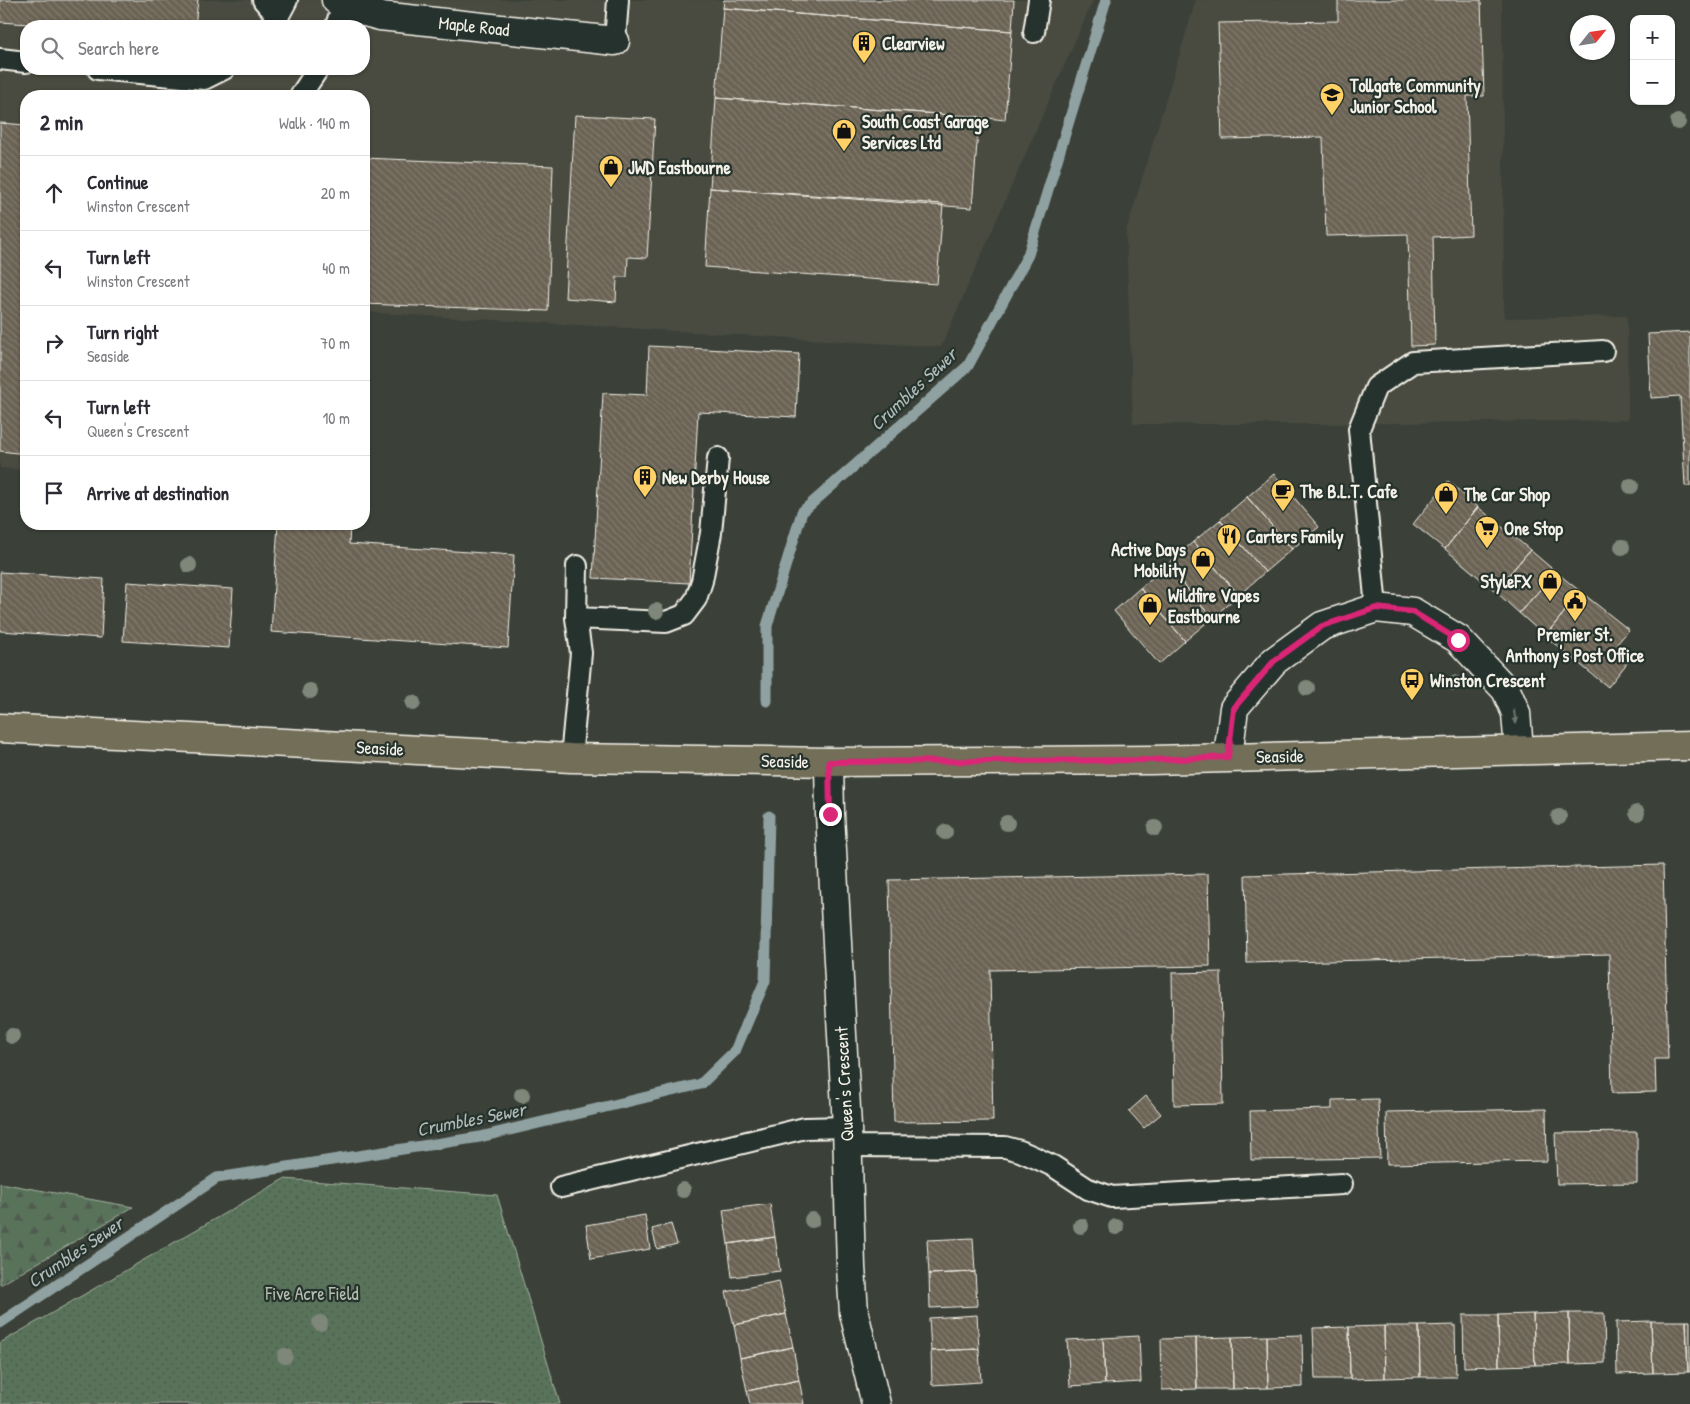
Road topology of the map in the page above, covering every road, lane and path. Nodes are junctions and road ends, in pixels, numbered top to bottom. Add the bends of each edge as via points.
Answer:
1 (263, 0) edge
2 (618, 0) edge
3 (1039, 0) edge
4 (338, 10) edge
5 (278, 14) edge
6 (1034, 32) dead end
7 (615, 41) joint
8 (0, 59) edge
9 (20, 61) edge
10 (162, 75) edge
11 (212, 75) edge
12 (314, 75) edge
13 (304, 90) edge
14 (1603, 351) dead end
15 (718, 458) dead end
16 (577, 566) dead end
17 (1376, 608) junction
18 (576, 618) junction
19 (0, 728) edge
20 (1690, 746) edge
21 (1519, 750) junction
22 (1228, 757) junction
23 (571, 758) junction
24 (829, 762) junction
25 (847, 1137) junction
26 (1342, 1184) dead end
27 (561, 1187) dead end
28 (876, 1404) edge

1 - 5 lane
2 - 7 lane
3 - 6 lane
4 - 7 street, Maple Road
8 - 9 lane
10 - 11 lane via 204,79
12 - 13 lane
14 - 17 lane via 1413,362 1376,387 1359,429
15 - 18 lane via 711,533 702,581 696,599 684,615 666,622
16 - 18 lane
17 -> 21 street via 1413,612 1458,640 1506,690 1516,713
17 - 22 street via 1322,626 1274,661 1234,708
18 - 23 lane via 580,653
19 - 23 main road, Seaside
20 - 21 main road, Seaside
21 - 22 main road, Seaside
22 - 24 main road, Seaside
23 - 24 main road, Seaside
24 - 25 street, Queen's Crescent
25 - 26 lane via 1005,1147 1036,1158 1088,1189 1112,1197
25 - 27 lane via 805,1128
25 - 28 street, Queen's Crescent via 854,1313

